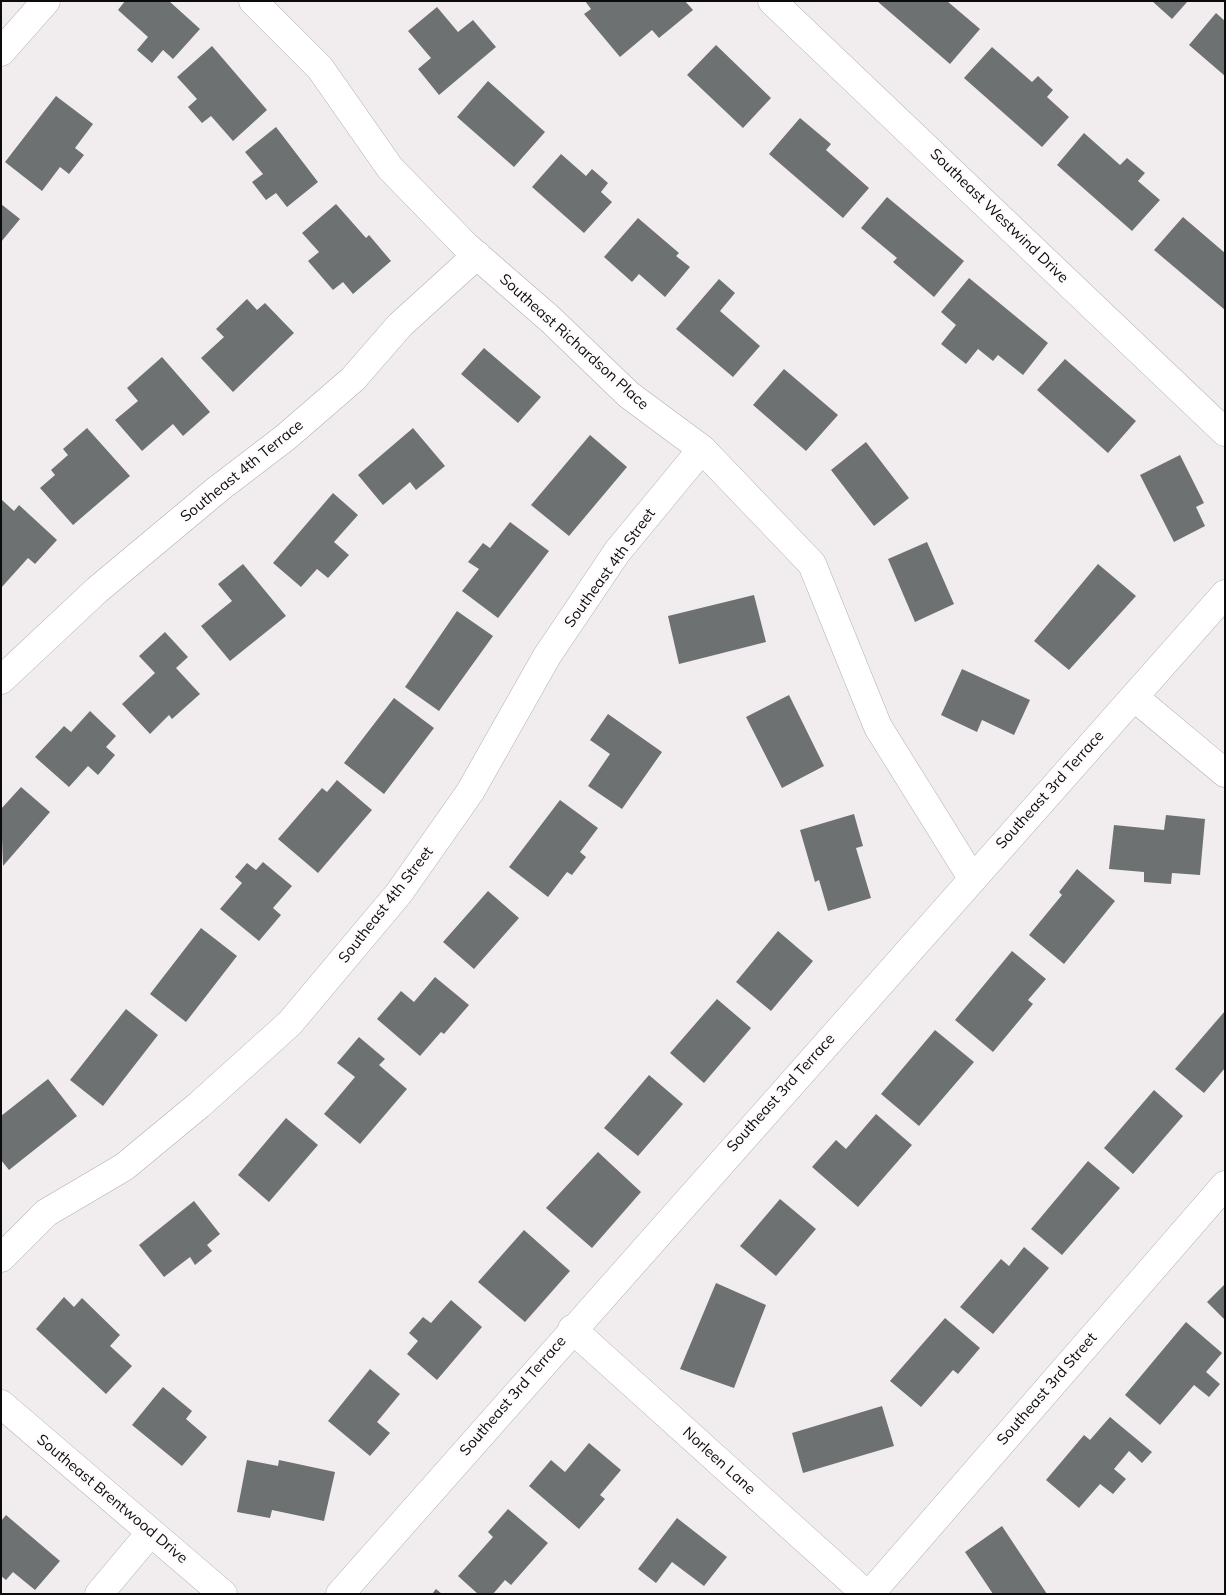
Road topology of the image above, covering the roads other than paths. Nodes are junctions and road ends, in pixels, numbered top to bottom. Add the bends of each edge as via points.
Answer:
1 (46, 1) edge
2 (253, 1) edge
3 (772, 1) edge
4 (1, 52) edge
5 (477, 255) junction
6 (1225, 432) edge
7 (702, 449) junction
8 (1225, 594) edge
9 (1, 680) edge
10 (1134, 697) junction
11 (1225, 773) edge
12 (972, 878) junction
13 (1225, 1185) edge
14 (1, 1258) edge
15 (572, 1329) junction
16 (1, 1404) edge
17 (152, 1532) junction
18 (99, 1594) edge
19 (223, 1594) edge
20 (340, 1594) edge
21 (866, 1594) edge
22 (870, 1594) edge

1 - 4 street
2 - 5 street, Southeast Richardson Place via 320,68 390,168
3 - 6 street, Southeast Westwind Drive
5 - 7 street, Southeast Richardson Place via 629,394
5 - 9 street, Southeast 4th Terrace via 400,325 353,379 97,590
7 - 12 street, Southeast Richardson Place via 812,564 878,727
7 - 14 street, Southeast 4th Street via 606,568 547,656 470,792 399,893 290,1023 124,1167 46,1213
8 - 10 street, Southeast 3rd Terrace
10 - 11 street
10 - 12 street, Southeast 3rd Terrace
12 - 15 street, Southeast 3rd Terrace
13 - 22 street, Southeast 3rd Street
15 - 20 street, Southeast 3rd Terrace
15 - 21 street, Norleen Lane
16 - 17 street, Southeast Brentwood Drive
17 - 18 street
17 - 19 street, Southeast Brentwood Drive

